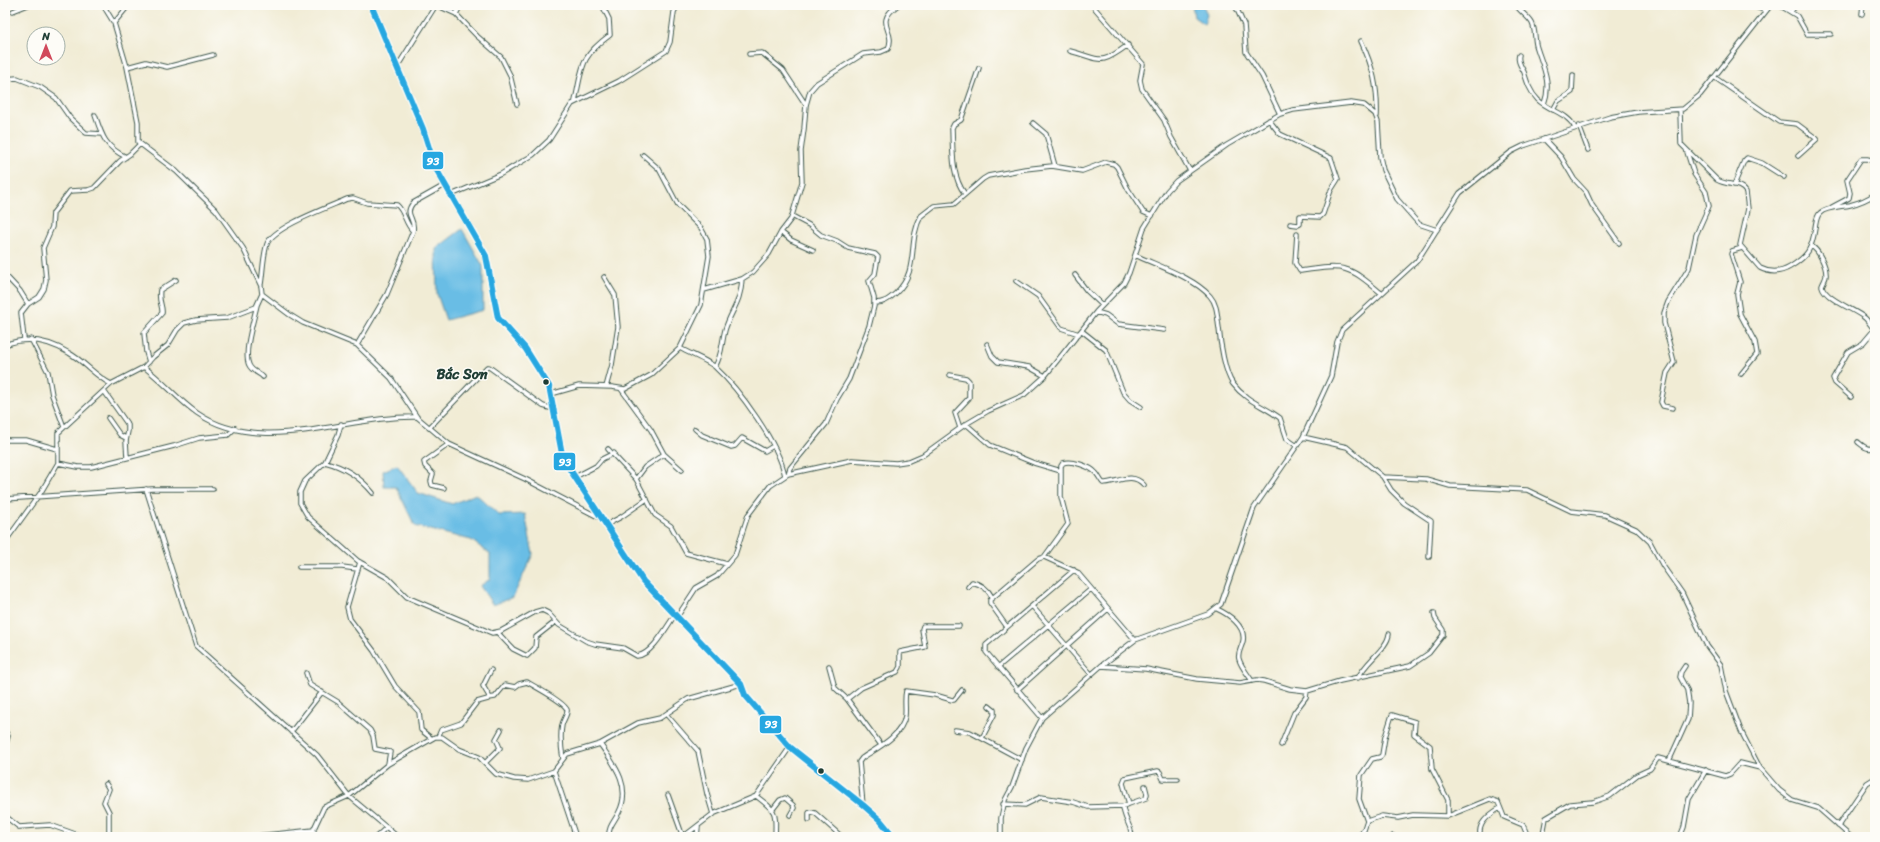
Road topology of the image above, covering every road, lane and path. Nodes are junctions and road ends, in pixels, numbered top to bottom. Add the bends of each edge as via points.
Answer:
1 (28, 5) edge
2 (103, 5) edge
3 (129, 5) edge
4 (371, 5) edge
5 (436, 5) edge
6 (461, 5) edge
7 (602, 5) edge
8 (678, 5) edge
9 (898, 5) edge
10 (1092, 5) edge
11 (1236, 5) edge
12 (1516, 5) edge
13 (1750, 5) edge
14 (1771, 5) edge
15 (1779, 5) edge
16 (1797, 5) edge
17 (1863, 5) edge
18 (1766, 10) junction
19 (14, 11) dead end
20 (1791, 11) junction
21 (456, 14) junction
22 (1862, 14) dead end
23 (114, 23) junction
24 (1831, 34) dead end
25 (1361, 41) dead end
26 (1128, 45) junction
27 (1070, 51) dead end
28 (749, 54) dead end
29 (213, 55) dead end
30 (1520, 55) dead end
31 (127, 67) junction
32 (397, 67) junction
33 (979, 68) dead end
34 (1573, 75) dead end
35 (1714, 77) junction
36 (5, 79) edge
37 (575, 101) junction
38 (518, 104) dead end
39 (1544, 104) junction
40 (806, 105) junction
41 (1553, 110) junction
42 (1680, 111) junction
43 (1280, 114) junction
44 (95, 115) dead end
45 (1377, 117) junction
46 (1269, 120) junction
47 (1033, 123) dead end
48 (1577, 127) junction
49 (102, 134) junction
50 (1544, 139) junction
51 (140, 144) junction
52 (1686, 148) junction
53 (1588, 150) dead end
54 (642, 155) dead end
55 (1798, 156) dead end
56 (126, 157) junction
57 (1875, 161) edge
58 (1055, 166) junction
59 (1190, 171) junction
60 (1784, 177) dead end
61 (445, 185) junction
62 (1734, 185) junction
63 (965, 194) junction
64 (1875, 194) edge
65 (451, 196) junction
66 (1827, 210) junction
67 (792, 216) junction
68 (1152, 216) junction
69 (1290, 224) dead end
70 (1437, 230) junction
71 (413, 231) junction
72 (781, 232) junction
73 (1297, 234) dead end
74 (1619, 243) dead end
75 (1811, 246) junction
76 (1742, 248) junction
77 (813, 250) dead end
78 (1135, 255) junction
79 (5, 275) edge
80 (1075, 275) dead end
81 (604, 277) dead end
82 (742, 279) junction
83 (176, 280) dead end
84 (1016, 281) dead end
85 (261, 286) junction
86 (704, 290) junction
87 (1381, 293) junction
88 (262, 294) junction
89 (874, 302) junction
90 (28, 304) junction
91 (258, 304) junction
92 (1102, 305) junction
93 (1096, 312) junction
94 (1164, 330) dead end
95 (1082, 331) junction
96 (1875, 331) edge
97 (1079, 334) junction
98 (24, 340) junction
99 (31, 340) junction
100 (987, 344) dead end
101 (5, 345) edge
102 (357, 345) junction
103 (680, 348) junction
104 (149, 362) junction
105 (144, 367) junction
106 (715, 367) junction
107 (1741, 374) dead end
108 (950, 375) dead end
109 (1045, 376) junction
110 (263, 377) dead end
111 (111, 384) junction
112 (606, 387) junction
113 (621, 389) junction
114 (104, 391) junction
115 (551, 394) junction
116 (1851, 397) dead end
117 (553, 408) junction
118 (1141, 408) dead end
119 (1673, 408) dead end
120 (417, 417) junction
121 (108, 418) dead end
122 (341, 424) junction
123 (966, 424) junction
124 (64, 427) junction
125 (234, 428) junction
126 (430, 428) junction
127 (960, 428) junction
128 (695, 429) dead end
129 (1303, 437) junction
130 (126, 438) junction
131 (5, 440) edge
132 (1858, 442) dead end
133 (449, 444) junction
134 (773, 446) junction
135 (1297, 446) junction
136 (1875, 447) edge
137 (58, 449) junction
138 (608, 449) dead end
139 (614, 453) junction
140 (664, 454) junction
141 (127, 457) junction
142 (58, 462) junction
143 (325, 462) junction
144 (682, 470) dead end
145 (1061, 471) junction
146 (787, 475) junction
147 (575, 477) junction
148 (1383, 477) junction
149 (636, 479) junction
150 (1144, 485) dead end
151 (444, 488) dead end
152 (146, 489) junction
153 (213, 489) dead end
154 (373, 493) dead end
155 (38, 496) junction
156 (5, 499) edge
157 (647, 499) junction
158 (603, 519) junction
159 (606, 525) junction
160 (5, 542) edge
161 (1044, 557) junction
162 (1429, 557) dead end
163 (360, 562) junction
164 (727, 564) junction
165 (299, 567) dead end
166 (357, 569) junction
167 (1074, 570) junction
168 (968, 587) dead end
169 (1091, 589) junction
170 (992, 597) junction
171 (1032, 606) junction
172 (1108, 609) junction
173 (1217, 609) junction
174 (1434, 613) dead end
175 (676, 616) junction
176 (555, 622) junction
177 (1049, 625) junction
178 (959, 626) dead end
179 (1007, 627) junction
180 (497, 632) junction
181 (1389, 634) dead end
182 (1135, 640) junction
183 (1068, 647) junction
184 (829, 666) dead end
185 (1101, 666) junction
186 (1685, 666) dead end
187 (998, 667) junction
188 (491, 670) dead end
189 (306, 673) dead end
190 (1092, 674) junction
191 (1358, 678) junction
192 (1252, 681) junction
193 (741, 684) junction
194 (962, 690) dead end
195 (1018, 690) junction
196 (1307, 691) junction
197 (322, 692) junction
198 (489, 698) junction
199 (847, 699) junction
200 (989, 706) dead end
201 (666, 714) junction
202 (1042, 718) junction
203 (501, 730) dead end
204 (955, 730) dead end
205 (5, 731) edge
206 (292, 732) junction
207 (438, 737) junction
208 (431, 738) junction
209 (982, 738) junction
210 (600, 744) junction
211 (881, 745) junction
212 (1281, 745) dead end
213 (5, 747) edge
214 (790, 747) junction
215 (563, 759) junction
216 (1022, 760) junction
217 (1669, 761) junction
218 (486, 762) junction
219 (388, 764) junction
220 (1760, 768) junction
221 (1706, 770) junction
222 (554, 771) junction
223 (1875, 778) edge
224 (1178, 779) dead end
225 (106, 784) dead end
226 (1145, 786) dead end
227 (668, 795) dead end
228 (349, 796) junction
229 (756, 796) junction
230 (1003, 804) junction
231 (1129, 804) junction
232 (863, 805) junction
233 (1123, 806) junction
234 (1500, 808) junction
235 (773, 809) junction
236 (713, 814) junction
237 (790, 815) dead end
238 (5, 816) edge
239 (1448, 816) junction
240 (809, 820) dead end
241 (1367, 821) junction
242 (1838, 826) junction
243 (698, 827) junction
244 (387, 828) junction
245 (314, 830) junction
246 (89, 837) edge
247 (109, 837) edge
248 (246, 837) edge
249 (310, 837) edge
250 (376, 837) edge
251 (398, 837) edge
252 (576, 837) edge
253 (609, 837) edge
254 (683, 837) edge
255 (697, 837) edge
256 (775, 837) edge
257 (842, 837) edge
258 (894, 837) edge
259 (1001, 837) edge
260 (1132, 837) edge
261 (1358, 837) edge
262 (1481, 837) edge
263 (1528, 837) edge
264 (1540, 837) edge
265 (1680, 837) edge
266 (1851, 837) edge

1 - 19 street
2 - 23 street
3 - 23 street
4 - 32 street
5 - 21 street
5 - 32 street
6 - 21 street
7 - 37 street via 609,19 610,35 590,52 584,61
8 - 37 street via 674,12 670,42 666,51 615,84
9 - 40 street via 886,19 890,43 888,49 863,54 817,83 810,91
10 - 26 street
11 - 43 street via 1244,25 1246,52 1262,76
12 - 39 street via 1532,23 1536,46 1544,64 1547,78
13 - 18 street
14 - 18 street
15 - 20 street
16 - 20 street
17 - 22 street
18 - 35 street
20 - 24 street via 1807,34
21 - 38 street via 501,57 510,75
23 - 31 street
25 - 45 street via 1377,90
26 - 27 street via 1103,60
26 - 59 street via 1143,64 1140,80 1142,88 1164,120
28 - 40 street via 762,53 783,70
29 - 31 street via 167,66 146,62
30 - 39 street via 1519,60 1526,81 1535,96
31 - 51 street via 138,122 137,140
32 - 61 street via 423,129 435,167
33 - 63 street via 961,120 952,128 956,179
34 - 41 street via 1572,92 1558,101
35 - 42 street via 1700,95
35 - 55 street via 1779,122 1797,124 1817,139
36 - 49 street via 17,78 40,87 56,98 70,118 86,133
37 - 65 street via 539,151 508,170
39 - 41 street
40 - 67 street via 801,151 802,180
41 - 48 street via 1570,119
42 - 48 street via 1626,114
42 - 52 street via 1680,142
43 - 45 street via 1351,103 1364,105
43 - 46 street
44 - 49 street
45 - 70 street via 1380,157 1394,194 1419,224
46 - 59 street
46 - 69 street via 1280,134 1331,158 1338,179 1320,217 1300,216 1298,226
47 - 58 street via 1046,134
48 - 50 street
48 - 53 street
49 - 56 street via 113,150
50 - 70 street via 1516,149 1460,193
50 - 74 street via 1561,157
51 - 56 street
51 - 85 street via 176,171 216,210 242,248
52 - 62 street via 1717,180
52 - 119 street via 1694,174 1706,192 1709,206 1695,238 1689,268 1668,302 1664,314 1674,362 1667,373 1661,402 1663,406
54 - 86 street via 656,164 678,205 705,233 709,250
56 - 90 street via 92,190 70,191 53,213 52,227 43,248 46,285 42,294
57 - 66 street via 1865,158 1859,161 1847,180 1849,198
58 - 63 street via 1025,168 988,176
58 - 68 street via 1082,171 1101,163 1114,164 1143,212
59 - 68 street via 1171,186
60 - 62 street via 1762,163 1747,158
61 - 65 street
61 - 71 street via 411,205 408,212 414,222
62 - 76 street via 1744,188 1747,197 1748,209 1740,242
63 - 89 street via 951,205 934,206 921,216 906,283 888,300 882,303
64 - 66 street
65 - 115 street via 486,256 498,318 536,363
66 - 75 street via 1817,217
67 - 72 street
67 - 89 street via 821,235 848,248 878,255 875,274 869,284
68 - 78 street
70 - 87 street via 1416,260
71 - 85 street via 402,209 397,205 366,203 353,198 347,200 290,225 272,236 266,246
71 - 102 street via 387,294
72 - 77 street via 791,240
72 - 82 street via 767,257 753,272
73 - 87 street via 1295,263 1300,271 1328,267 1350,270
75 - 76 street via 1802,260 1775,272 1760,268
75 - 96 street via 1817,250 1826,272 1823,290 1863,317
76 - 107 street via 1732,251 1731,254 1740,282 1738,294 1741,317 1754,340 1757,354
78 - 92 street via 1124,283
78 - 135 street via 1188,280 1210,297 1217,309 1219,330 1232,383 1248,399 1280,418 1286,439
79 - 90 street via 20,290
80 - 92 street
81 - 112 street via 614,293 618,327
82 - 86 street
82 - 106 street via 741,296 726,328 722,352
83 - 104 street via 160,290 158,298 162,314 144,334
84 - 97 street via 1038,296 1061,328
85 - 88 street
86 - 103 street via 701,305
87 - 129 street via 1347,324 1339,336 1331,376
88 - 91 street
88 - 102 street via 304,323
89 - 146 street via 869,326 849,380 826,424
90 - 98 street via 21,313
91 - 104 street via 232,317 184,322 168,345
91 - 110 street via 248,350 248,365
92 - 93 street
93 - 94 street via 1106,315 1118,324
93 - 95 street
95 - 97 street
95 - 118 street via 1106,350 1123,392
96 - 116 street via 1863,343 1848,352 1833,378
97 - 109 street
98 - 99 street
98 - 101 street
99 - 111 street via 70,354
99 - 124 street via 48,372 52,394
100 - 109 street via 998,362 1031,368
102 - 120 street via 391,378
103 - 106 street
103 - 113 street via 651,375 628,388
104 - 105 street
105 - 111 street
105 - 125 street via 197,413
106 - 134 street via 732,385
108 - 127 street via 969,381 969,398 955,413
109 - 123 street via 1024,396 988,411
111 - 114 street
112 - 113 street
112 - 115 street via 579,386
113 - 140 street via 651,430
114 - 124 street
114 - 130 street via 128,425
115 - 117 street
117 - 126 street via 543,406 492,367 487,367
117 - 147 street via 561,455
120 - 122 street via 377,418
120 - 126 street
121 - 130 street via 120,435
122 - 125 street via 281,433 259,433
122 - 143 street
123 - 127 street
123 - 145 street via 990,445
124 - 137 street via 58,433
125 - 141 street via 228,435 199,438
126 - 133 street
127 - 146 street via 923,455 909,461 896,463 852,460
128 - 134 street via 702,435 731,447 742,438 765,451
129 - 135 street
129 - 148 street via 1347,447
130 - 141 street
131 - 137 street via 26,440
132 - 136 street via 1865,448
133 - 151 street via 424,462 433,474 432,485
133 - 158 street
134 - 146 street
135 - 173 street via 1254,508 1224,598
137 - 142 street
138 - 139 street
139 - 147 street
139 - 149 street
140 - 144 street
140 - 149 street via 645,467
141 - 142 street via 84,468
142 - 155 street
143 - 154 street via 337,465 357,476
143 - 163 street via 302,486 300,503 311,520
145 - 150 street via 1063,463 1069,462 1094,471 1103,483 1120,478 1135,478
145 - 161 street via 1062,497 1068,524
146 - 164 street via 770,486 751,510 744,524 737,552
147 - 158 street
148 - 162 street via 1404,503 1430,521
148 - 220 street via 1426,479 1450,486 1526,490 1571,511 1610,517 1642,534 1650,542 1682,593 1707,646 1721,665 1728,697
149 - 157 street
152 - 153 street
152 - 155 street
152 - 206 street via 196,646
155 - 156 street
155 - 160 street
157 - 159 street
157 - 164 street via 657,517 671,526 686,553
158 - 159 street
159 - 175 street via 643,580
161 - 167 street
161 - 170 street via 1038,559
163 - 166 street
163 - 180 street via 388,578 407,597 487,632
164 - 175 street via 717,576 696,588
165 - 166 street
166 - 208 street via 354,590 347,608 350,619 374,651 392,682 420,712 421,730
167 - 169 street
167 - 171 street
168 - 170 street via 972,582 979,584 988,590
169 - 172 street
169 - 177 street
170 - 179 street via 990,602
171 - 177 street
171 - 179 street
172 - 182 street
172 - 183 street
173 - 182 street
173 - 192 street via 1231,617 1241,630 1243,642 1239,660
174 - 191 street via 1444,633 1429,653 1406,668
175 - 176 street via 656,642 640,656 623,648 590,643
175 - 193 street
176 - 180 street via 545,611 538,610
176 - 180 street via 536,637 535,648 527,656 513,649
177 - 183 street
177 - 187 street
178 - 199 street via 923,626 924,647 900,652 900,667 897,672 861,688
179 - 187 street via 985,648
181 - 191 street via 1386,642 1365,664
182 - 185 street
183 - 190 street
183 - 195 street
184 - 199 street via 833,685
185 - 190 street
185 - 192 street via 1146,669 1196,679 1240,683
186 - 217 street via 1680,677 1687,690 1688,719
187 - 195 street
188 - 198 street via 483,686
189 - 197 street via 310,685
190 - 202 street
191 - 196 street
192 - 196 street
193 - 201 street via 692,697
193 - 214 street via 745,695
194 - 211 street via 954,700 906,691 902,724 897,732
195 - 202 street
196 - 212 street via 1306,697 1294,713
197 - 206 street
197 - 219 street via 338,702 370,730 375,749 390,752
198 - 207 street via 477,702 461,723 441,730
198 - 215 street via 495,697 505,685 515,688 527,682 566,707 561,737
199 - 211 street
200 - 209 street via 994,710 994,715
201 - 210 street via 657,719 634,724
201 - 236 street via 698,750
202 - 216 street
203 - 218 street via 496,739 500,748
204 - 209 street via 970,732
205 - 213 street via 8,736
206 - 228 street via 317,755
207 - 208 street
207 - 218 street
208 - 219 street
209 - 216 street
210 - 215 street via 567,754
210 - 253 street via 618,770 623,787 622,804 610,826
211 - 232 street via 859,762
214 - 229 street
214 - 232 street
215 - 222 street
216 - 230 street
217 - 221 street
217 - 264 street via 1657,759 1650,769 1607,798 1575,803 1546,818
218 - 222 street via 496,774 517,780 528,780
219 - 228 street
220 - 221 street via 1740,764 1727,776
220 - 242 street via 1773,784 1792,800 1818,808
221 - 265 street via 1690,799
222 - 252 street
223 - 242 street via 1867,783
224 - 231 street via 1163,779 1158,771 1125,778 1123,783
225 - 247 street via 109,789 104,802 109,812
226 - 231 street via 1146,798
227 - 254 street
228 - 244 street
228 - 245 street via 322,808
229 - 235 street
229 - 236 street
230 - 233 street via 1024,805 1040,797 1088,807
230 - 259 street
231 - 233 street
232 - 258 street
233 - 260 street
234 - 239 street via 1496,800 1490,799
234 - 262 street via 1480,827
234 - 263 street via 1507,819 1523,825
235 - 237 street via 785,798 794,808
235 - 256 street
236 - 243 street
238 - 246 street via 19,827 50,825
239 - 241 street via 1382,816
239 - 241 street via 1448,800 1432,769 1430,746 1414,734 1415,722 1394,715 1390,719 1382,755 1372,759 1361,775 1359,799
240 - 257 street via 810,812 815,813
241 - 261 street
242 - 266 street
243 - 254 street
243 - 255 street
244 - 250 street
244 - 251 street
245 - 248 street
245 - 249 street

